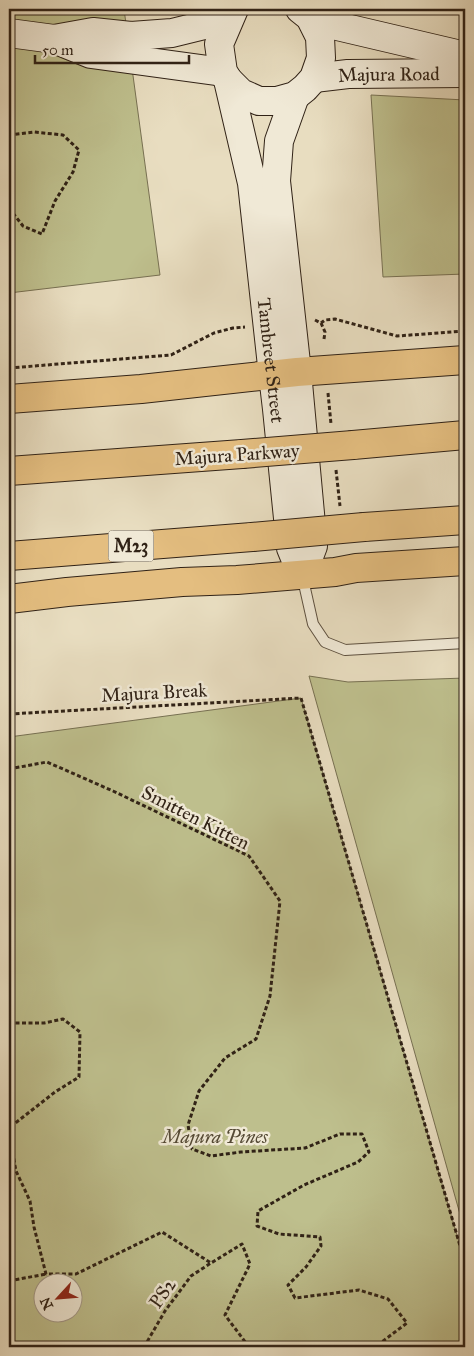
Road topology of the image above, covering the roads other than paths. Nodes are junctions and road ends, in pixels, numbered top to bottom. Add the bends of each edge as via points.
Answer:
1 (305, 13) edge
2 (231, 14) edge
3 (9, 33) edge
4 (54, 39) junction
5 (465, 56) edge
6 (465, 73) edge
7 (226, 76) junction
8 (304, 87) junction
9 (279, 324) junction
10 (465, 360) edge
11 (285, 373) junction
12 (9, 400) edge
13 (465, 435) edge
14 (9, 471) edge
15 (465, 520) edge
16 (9, 556) edge
17 (465, 561) edge
18 (302, 575) junction
19 (9, 598) edge
20 (465, 643) edge

1 - 5 main road, Majura Road via 333,25
1 - 8 main road, Tambreet Street via 320,37 321,58
2 - 4 main road via 172,33 131,36 93,32
2 - 7 main road, Tambreet Street via 218,44
3 - 4 main road
4 - 7 main road via 91,54
6 - 8 main road, Majura Road via 348,74
7 - 8 main road, Majura Road via 241,93 258,101 277,102
7 - 9 main road, Tambreet Street via 252,183
8 - 9 main road, Tambreet Street via 279,140 276,181
9 - 11 main road, Tambreet Street
10 - 11 highway
11 - 12 highway
11 - 18 main road, Tambreet Street via 278,409 291,548
13 - 14 highway, Majura Parkway, bridge
15 - 16 highway, M23, bridge
17 - 18 highway
18 - 19 highway
18 - 20 lane via 313,624 325,642 346,650

